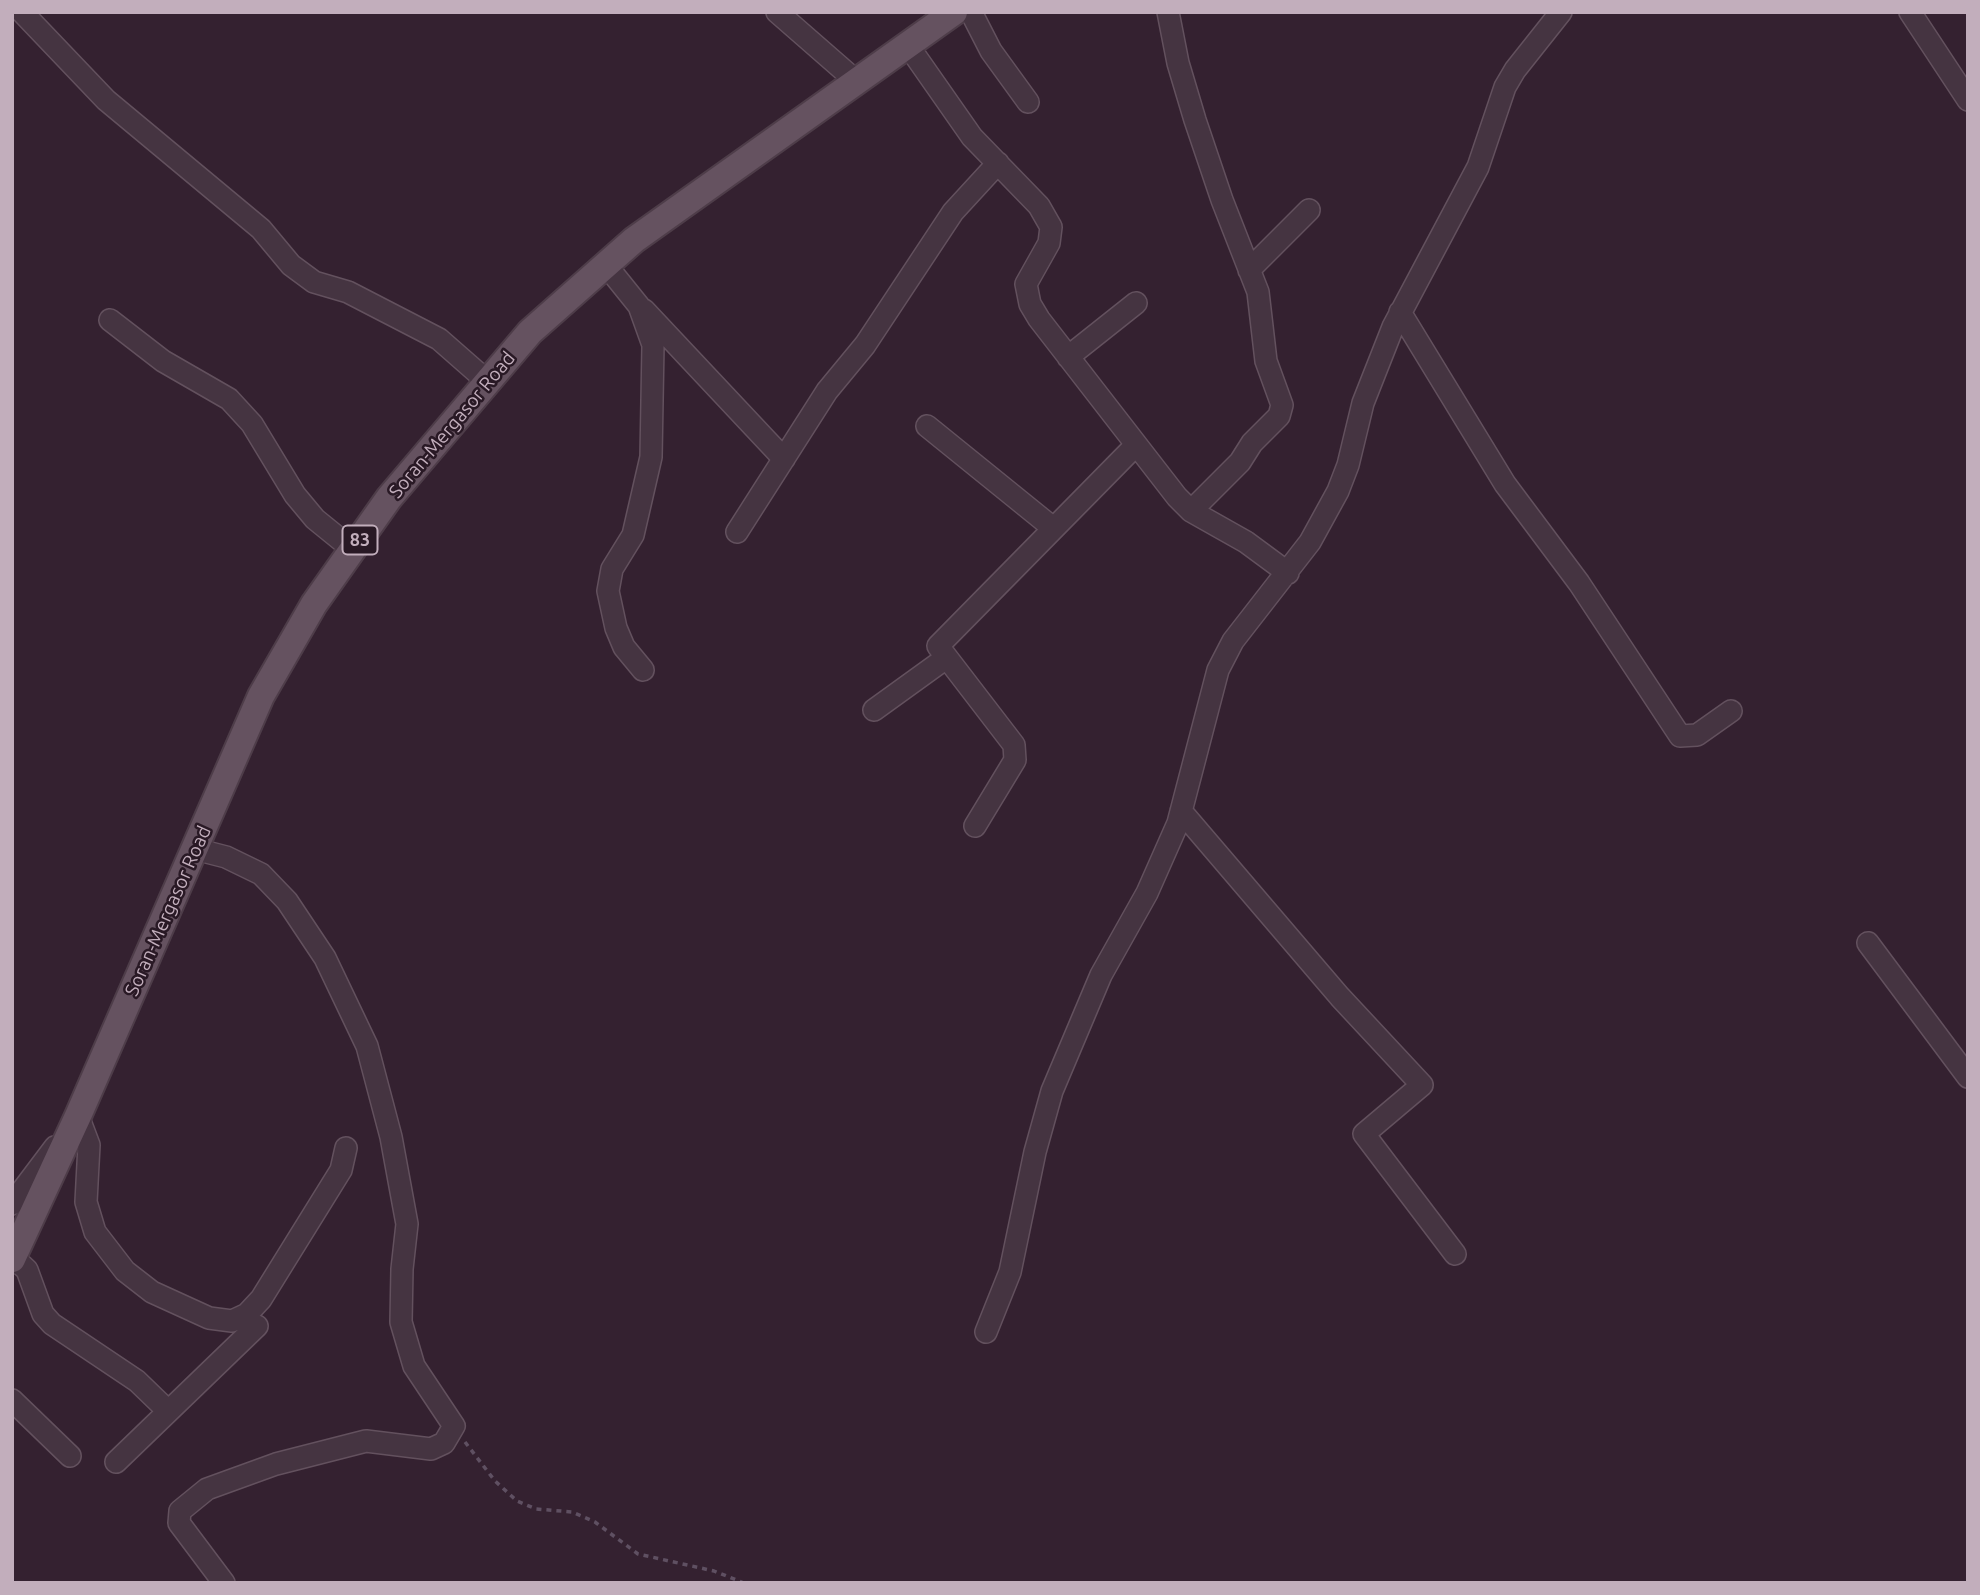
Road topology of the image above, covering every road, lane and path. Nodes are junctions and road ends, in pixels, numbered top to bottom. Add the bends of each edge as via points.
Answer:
1 (22, 12) edge
2 (777, 12) edge
3 (954, 12) edge
4 (971, 12) edge
5 (1168, 12) edge
6 (1562, 12) edge
7 (1909, 12) edge
8 (907, 44) junction
9 (856, 81) junction
10 (1968, 100) edge
11 (1028, 102) dead end
12 (998, 163) junction
13 (1309, 210) dead end
14 (606, 265) junction
15 (1249, 270) junction
16 (1136, 303) dead end
17 (639, 306) junction
18 (1400, 312) junction
19 (110, 320) dead end
20 (1068, 357) junction
21 (488, 382) junction
22 (927, 426) dead end
23 (1136, 445) junction
24 (784, 458) junction
25 (1191, 511) junction
26 (1053, 528) junction
27 (737, 532) dead end
28 (352, 550) junction
29 (1288, 573) junction
30 (946, 658) junction
31 (643, 670) dead end
32 (874, 710) dead end
33 (1731, 711) dead end
34 (1181, 811) junction
35 (975, 825) dead end
36 (195, 849) junction
37 (1868, 943) dead end
38 (1968, 1077) edge
39 (78, 1116) junction
40 (345, 1148) dead end
41 (12, 1203) edge
42 (1455, 1254) dead end
43 (13, 1258) edge
44 (239, 1318) junction
45 (986, 1332) dead end
46 (12, 1400) edge
47 (168, 1411) junction
48 (454, 1426) junction
49 (70, 1456) dead end
50 (116, 1462) dead end
51 (224, 1583) edge
52 (744, 1583) edge

1 - 21 street via 106,100 261,229 290,265 314,282 348,292 439,339
2 - 9 street
3 - 8 main road, Soran-Mergasor Road / 83
4 - 11 street via 991,51
5 - 15 street via 1195,120
6 - 18 street via 1505,87 1478,167
7 - 10 street
8 - 9 main road, Soran-Mergasor Road / 83
8 - 12 street via 972,136
9 - 14 main road, Soran-Mergasor Road / 83 via 634,240
12 - 20 street via 1039,206 1051,227 1049,243 1026,284 1030,304
12 - 24 street via 953,212
13 - 15 street
14 - 17 street
14 - 21 main road, Soran-Mergasor Road / 83 via 530,332
15 - 25 street via 1262,314 1266,361 1282,405 1279,416 1240,462
16 - 20 street
17 - 24 street
17 - 31 street via 653,345 651,457 633,535 612,569 608,591 624,647
18 - 29 street via 1363,402 1338,491
18 - 33 street via 1505,484 1580,583 1669,723 1688,738
19 - 28 street via 163,361 229,399 252,424 295,495
20 - 23 street
21 - 28 main road, Soran-Mergasor Road / 83 via 389,498
22 - 26 street
23 - 25 street
23 - 26 street
24 - 27 street
25 - 29 street via 1246,542
26 - 30 street via 938,646
28 - 36 main road, Soran-Mergasor Road / 83 via 314,604 261,696
29 - 34 street via 1233,641 1218,670
30 - 32 street
30 - 35 street via 1014,745 1016,760
34 - 42 street via 1422,1085 1364,1134
34 - 45 street via 1147,893 1101,975 1052,1091 1010,1272
36 - 39 main road, Soran-Mergasor Road / 83
36 - 48 street via 261,874 287,901 325,958 367,1046 407,1224 401,1322 414,1366
37 - 38 street
39 - 41 street
39 - 43 main road, Soran-Mergasor Road / 83
39 - 44 street via 89,1145 86,1202 94,1232 113,1256 143,1285 180,1307 209,1318
40 - 44 street via 341,1170 286,1262 261,1299
43 - 47 street via 27,1270 43,1314 52,1324 137,1381
44 - 47 street via 257,1326
46 - 49 street
47 - 50 street
48 - 51 street via 444,1443 431,1448 366,1441 276,1464 207,1489 180,1511 179,1522
48 - 52 path via 495,1481 517,1501 536,1509 572,1512 595,1522 638,1554 714,1571

